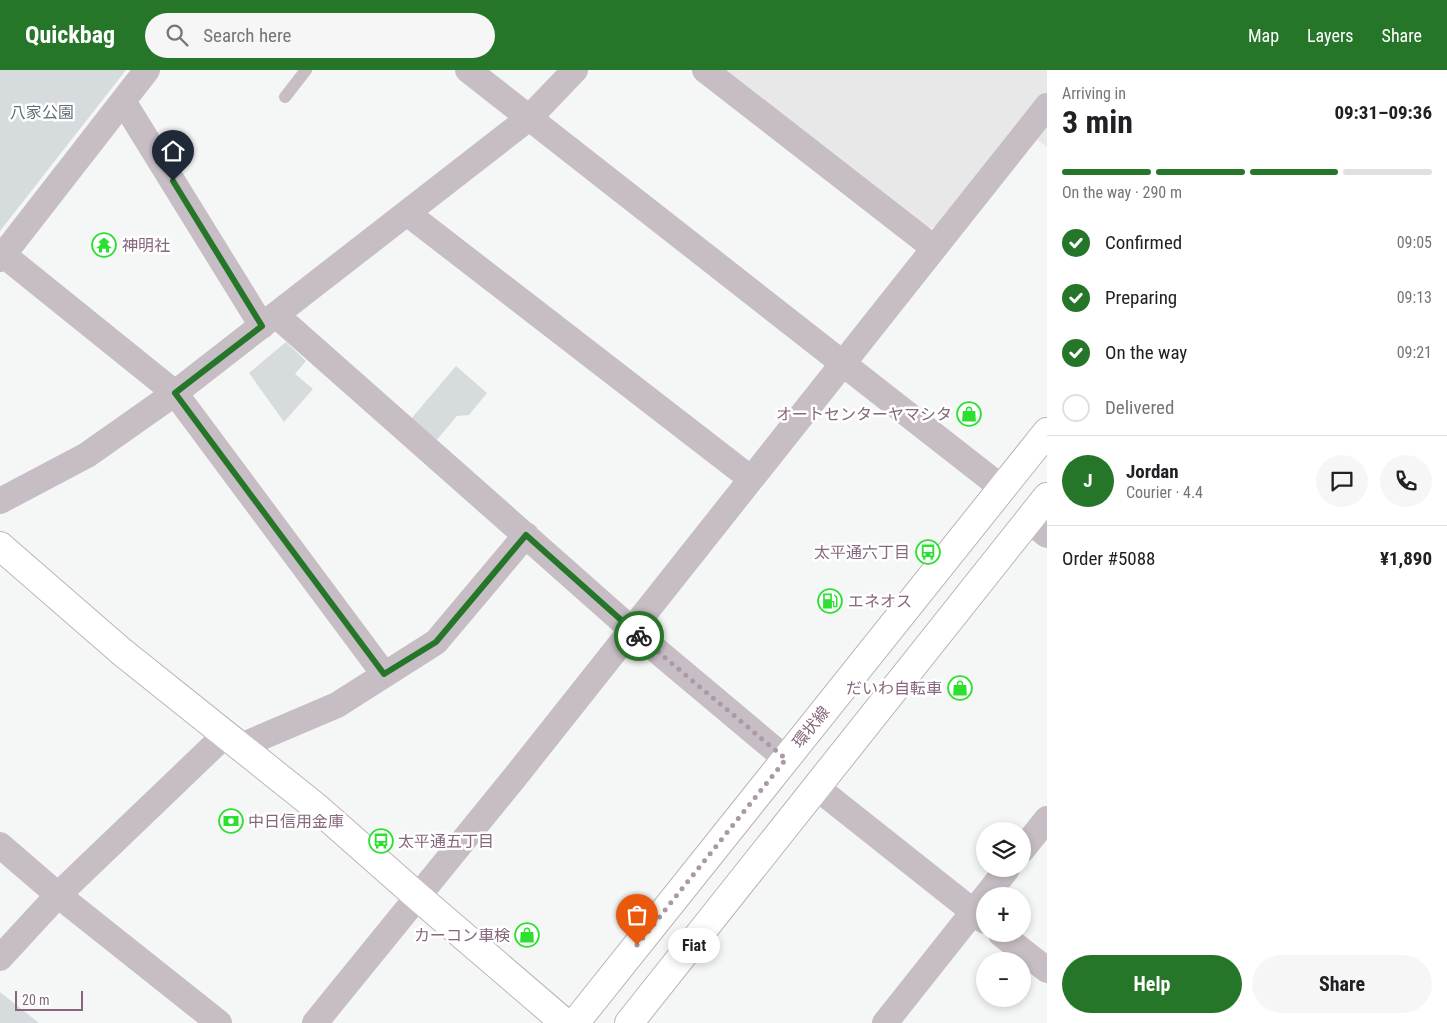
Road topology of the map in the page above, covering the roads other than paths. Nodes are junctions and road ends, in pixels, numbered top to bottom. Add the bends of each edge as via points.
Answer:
1 (147, 70) edge
2 (306, 70) edge
3 (468, 70) edge
4 (575, 70) edge
5 (705, 70) edge
6 (285, 96) dead end
7 (124, 100) junction
8 (1047, 106) edge
9 (529, 118) junction
10 (407, 213) junction
11 (934, 248) junction
12 (1, 255) edge
13 (269, 320) junction
14 (842, 362) junction
15 (175, 393) junction
16 (1047, 432) edge
17 (750, 478) junction
18 (1002, 488) junction
19 (1047, 497) edge
20 (0, 501) edge
21 (1038, 527) edge
22 (526, 535) junction
23 (0, 546) edge
24 (631, 628) junction
25 (384, 674) junction
26 (233, 740) junction
27 (786, 759) junction
28 (816, 787) junction
29 (1047, 819) edge
30 (1031, 839) edge
31 (0, 845) edge
32 (58, 895) junction
33 (416, 896) junction
34 (976, 903) edge
35 (976, 914) edge
36 (1011, 942) edge
37 (0, 958) edge
38 (1047, 970) edge
39 (219, 1023) edge
40 (315, 1023) edge
41 (565, 1023) edge
42 (575, 1023) edge
43 (630, 1023) edge
44 (885, 1023) edge

1 - 7 street
2 - 6 lane
3 - 9 street
4 - 9 street
5 - 11 street
7 - 12 street
7 - 13 street
8 - 11 street
9 - 10 street
9 - 14 street
10 - 13 street
10 - 17 street
11 - 14 street
12 - 15 street
13 - 15 street
13 - 22 street
14 - 17 street
14 - 18 street
15 - 20 street via 86,455
15 - 25 street
16 - 18 main road, 環状線
17 - 24 street
18 - 27 main road, 環状線
19 - 21 main road
21 - 28 main road
22 - 24 street
22 - 25 street via 436,642
23 - 26 main road via 122,652
24 - 27 street
24 - 33 street via 515,777
25 - 26 street via 337,705
26 - 32 street
26 - 33 main road via 316,807
27 - 42 main road, 環状線
28 - 34 street
28 - 43 main road
29 - 30 street
31 - 32 street
32 - 37 street
32 - 39 street
33 - 40 street
33 - 41 main road
35 - 44 street
36 - 38 street

